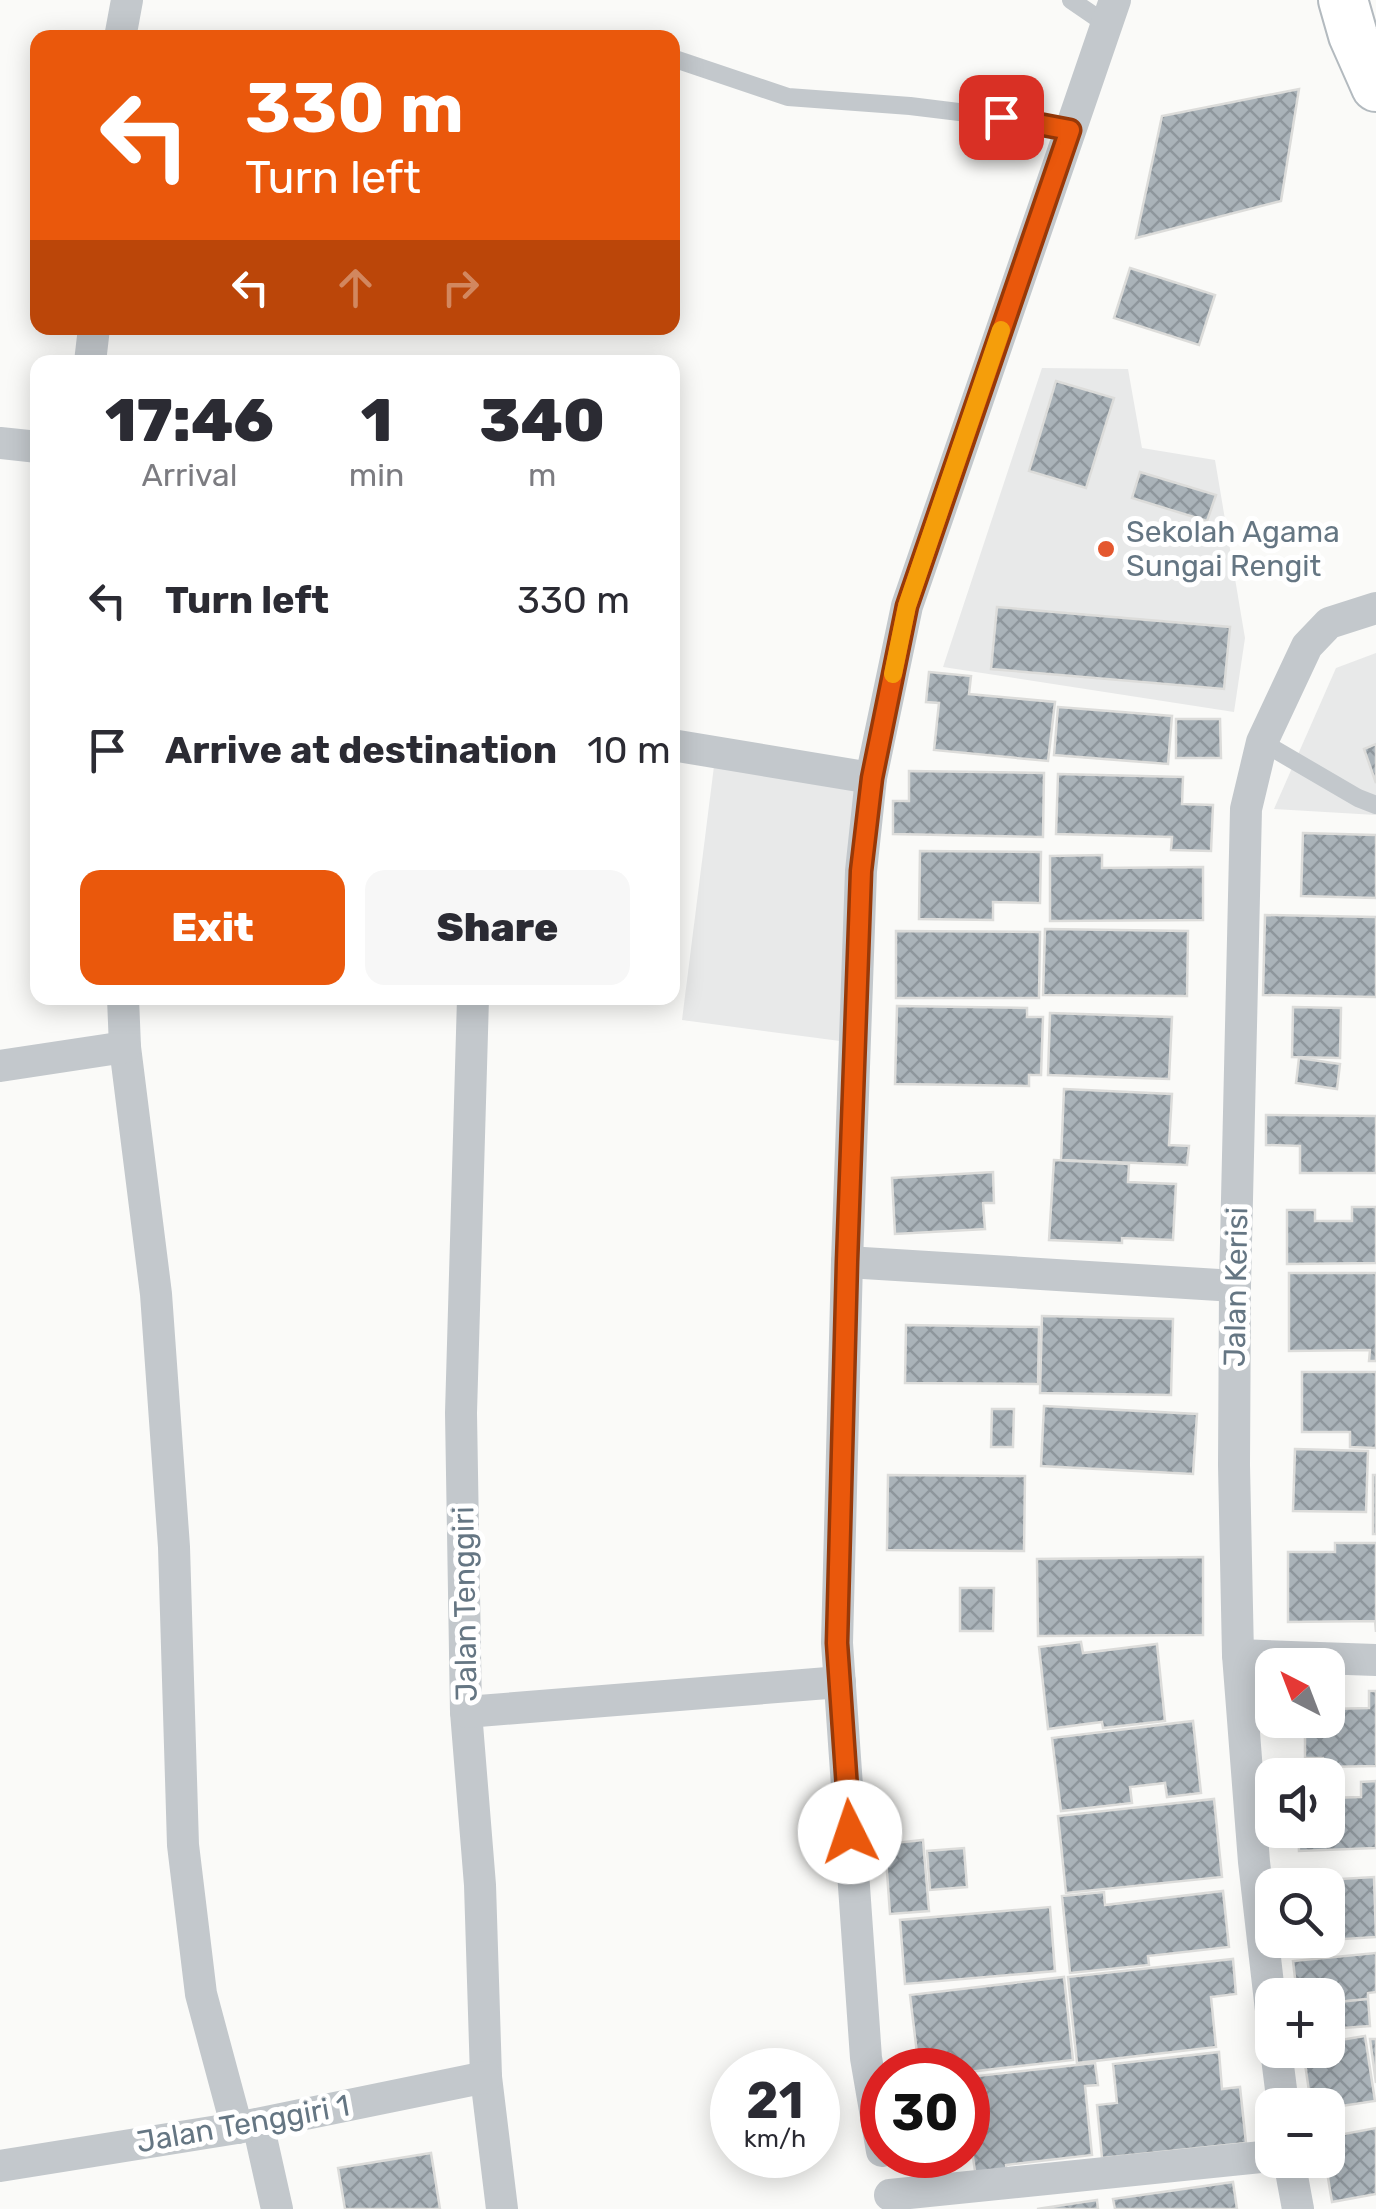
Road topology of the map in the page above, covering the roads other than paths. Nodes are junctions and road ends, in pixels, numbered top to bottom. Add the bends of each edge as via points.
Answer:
1 (127, 0) edge
2 (1071, 0) edge
3 (1343, 0) edge
4 (1111, 12) edge
5 (121, 30) edge
6 (680, 61) edge
7 (1376, 87) edge
8 (1070, 130) junction
9 (0, 443) edge
10 (30, 447) edge
11 (1376, 608) edge
12 (1262, 742) junction
13 (680, 746) edge
14 (872, 778) junction
15 (1376, 805) edge
16 (123, 1005) edge
17 (473, 1005) edge
18 (125, 1047) junction
19 (0, 1066) edge
20 (847, 1262) junction
21 (1234, 1286) junction
22 (1238, 1655) junction
23 (1376, 1660) edge
24 (840, 1682) junction
25 (466, 1712) junction
26 (1267, 1978) edge
27 (865, 2048) edge
28 (486, 2077) junction
29 (247, 2126) junction
30 (1255, 2158) edge
31 (0, 2166) edge
32 (1293, 2178) edge
33 (892, 2202) edge
34 (277, 2209) edge
35 (502, 2209) edge
36 (1298, 2209) edge

1 - 5 street
2 - 4 lane
3 - 7 main road
4 - 8 street
6 - 8 lane via 788,97 910,106
8 - 14 street via 907,606
9 - 10 street
11 - 12 street, Jalan Kerisi via 1328,624 1306,646
12 - 15 lane
12 - 21 street, Jalan Kerisi via 1246,809
13 - 14 street
14 - 20 street via 861,871
16 - 18 street
17 - 25 street, Jalan Tenggiri via 462,1413
18 - 19 street
18 - 29 street via 156,1294 174,1547 183,1845 201,1994
20 - 21 street
20 - 24 street
21 - 22 street, Jalan Kerisi
22 - 23 street
22 - 26 street, Jalan Kerisi
24 - 25 street
24 - 27 street
25 - 28 street, Jalan Tenggiri
28 - 29 street, Jalan Tenggiri 1
28 - 35 street, Jalan Tenggiri
29 - 31 street, Jalan Tenggiri 1
29 - 34 street
30 - 33 street
32 - 36 street

